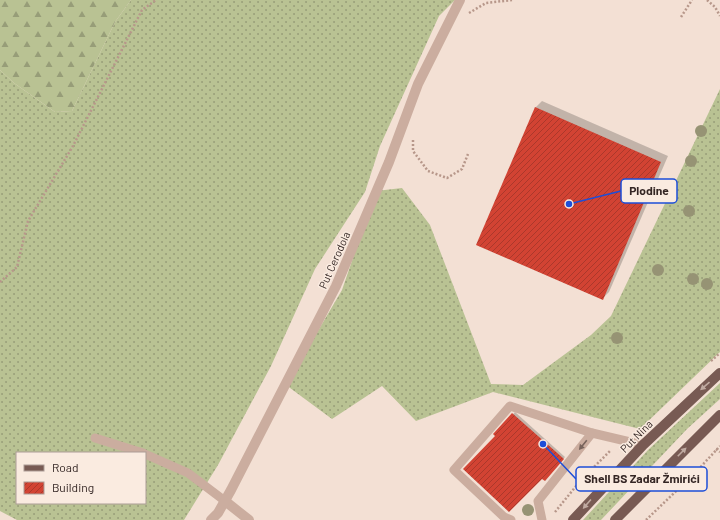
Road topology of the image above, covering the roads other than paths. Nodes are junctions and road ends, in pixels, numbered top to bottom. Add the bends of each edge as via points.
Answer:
1 (460, 0) edge
2 (720, 373) edge
3 (720, 415) edge
4 (592, 433) junction
5 (95, 438) dead end
6 (642, 445) junction
7 (141, 452) edge
8 (146, 454) edge
9 (225, 500) junction
10 (211, 520) edge
11 (249, 520) edge
12 (511, 520) edge
13 (542, 520) edge
14 (573, 520) edge
15 (615, 520) edge

1 - 9 street, Put Cerodola via 418,84 389,162 336,286
2 -> 6 main road, Put Nina
15 -> 3 main road
4 - 6 lane
4 - 12 lane via 510,406 454,470 504,517
4 -> 13 lane via 538,501
5 - 7 lane
6 -> 14 main road, Put Nina
8 - 9 lane via 188,473
9 - 10 street, Put Cerodola
9 - 11 street

